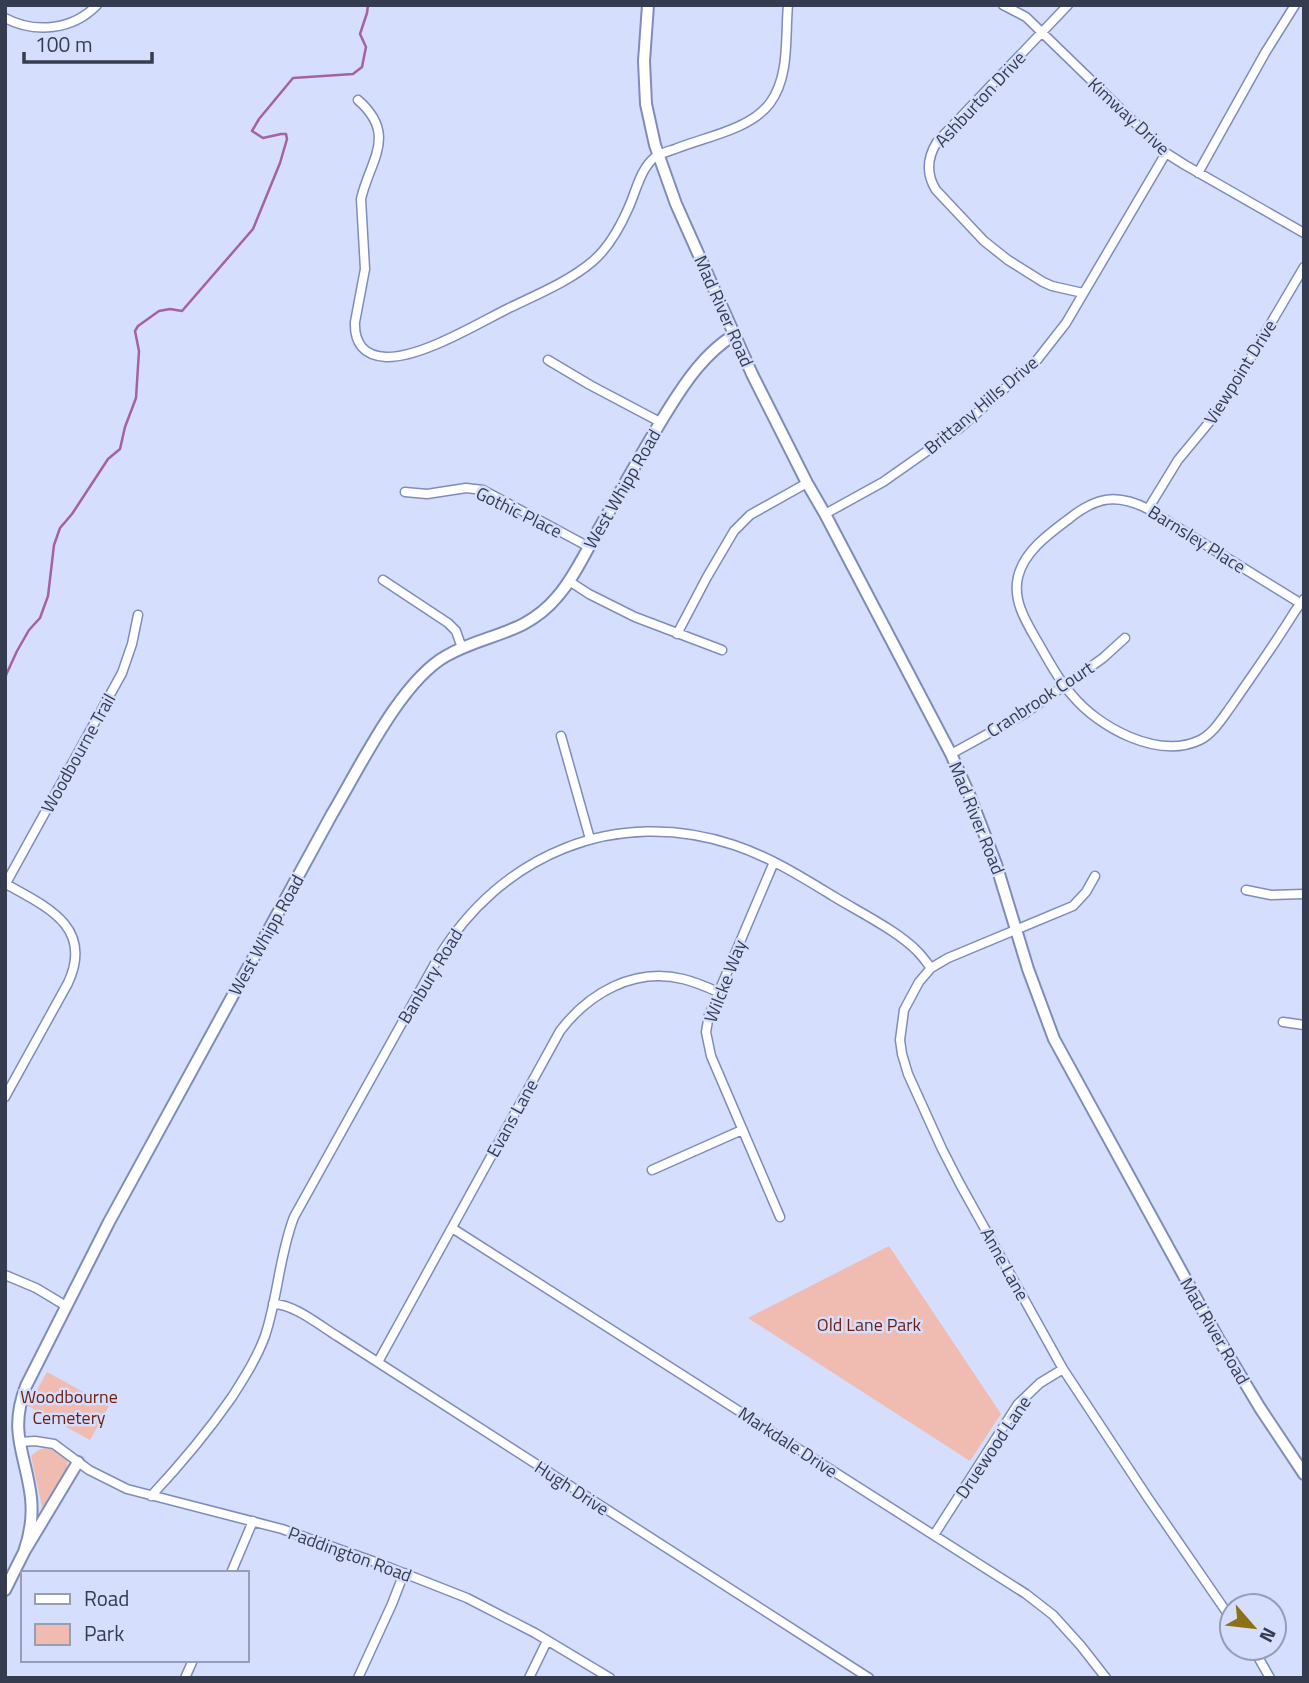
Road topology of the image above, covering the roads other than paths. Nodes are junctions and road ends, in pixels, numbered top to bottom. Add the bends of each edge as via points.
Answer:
1 (97, 5) edge
2 (648, 5) edge
3 (788, 5) edge
4 (1003, 5) edge
5 (1068, 5) edge
6 (1295, 5) edge
7 (5, 18) edge
8 (1041, 33) junction
9 (358, 100) dead end
10 (1166, 153) junction
11 (658, 156) junction
12 (1198, 173) junction
13 (1304, 233) edge
14 (1304, 267) edge
15 (1083, 293) junction
16 (734, 335) junction
17 (548, 360) dead end
18 (660, 422) junction
19 (807, 483) junction
20 (405, 492) dead end
21 (1148, 509) junction
22 (825, 514) junction
23 (589, 547) junction
24 (383, 580) dead end
25 (569, 581) junction
26 (1302, 601) edge
27 (138, 615) dead end
28 (677, 634) junction
29 (1125, 638) dead end
30 (462, 648) junction
31 (722, 650) dead end
32 (1065, 685) junction
33 (561, 736) dead end
34 (951, 754) junction
35 (590, 839) junction
36 (774, 862) junction
37 (1095, 876) dead end
38 (6, 885) edge
39 (1246, 890) dead end
40 (1304, 894) edge
41 (1017, 929) junction
42 (932, 968) junction
43 (718, 992) junction
44 (1283, 1022) dead end
45 (1304, 1025) edge
46 (5, 1097) edge
47 (742, 1130) junction
48 (652, 1170) dead end
49 (780, 1217) dead end
50 (452, 1228) junction
51 (5, 1275) edge
52 (273, 1304) junction
53 (66, 1306) junction
54 (378, 1362) junction
55 (1063, 1369) junction
56 (19, 1442) junction
57 (78, 1462) junction
58 (1304, 1474) edge
59 (151, 1496) junction
60 (253, 1521) junction
61 (934, 1535) junction
62 (24, 1552) junction
63 (232, 1571) edge
64 (404, 1573) junction
65 (5, 1590) edge
66 (1218, 1600) edge
67 (547, 1641) junction
68 (1261, 1662) edge
69 (358, 1678) edge
70 (529, 1678) edge
71 (610, 1678) edge
72 (869, 1678) edge
73 (1106, 1678) edge
74 (1270, 1678) edge

1 - 7 street via 58,27 34,28
2 - 11 street, Mad River Road via 644,87
3 - 11 street via 783,71 765,110 734,128
4 - 8 street, Kimway Drive via 1026,17
5 - 8 street, Ashburton Drive
6 - 12 street
8 - 10 street, Kimway Drive
8 - 15 street, Ashburton Drive via 937,142 929,159 929,176 945,200 1001,254 1043,282
9 - 11 street via 373,118 380,143 361,199 365,269 355,331 363,348 377,355 395,356 425,348 544,291 594,261
10 - 12 street, Kimway Drive
10 - 15 street, Brittany Hills Drive
11 - 16 street, Mad River Road
12 - 13 street, Kimway Drive
14 - 21 street, Viewpoint Drive via 1221,408 1178,460
15 - 22 street, Brittany Hills Drive via 1037,360 998,396 911,463
16 - 18 street, West Whipp Road via 703,360
16 - 19 street, Mad River Road
17 - 18 street
18 - 23 street, West Whipp Road
19 - 22 street, Mad River Road
19 - 28 street via 750,515 734,531
20 - 23 street, Gothic Place via 483,491
21 - 26 street, Barnsley Place
21 - 32 street, Barnsley Place via 1114,499 1087,506 1039,544 1022,565 1018,603
22 - 34 street, Mad River Road
23 - 25 street, West Whipp Road
24 - 30 street via 448,623
25 - 28 street
25 - 30 street, West Whipp Road via 548,607 526,624
26 - 32 street via 1217,725 1191,743 1160,745 1118,732 1087,711
27 - 38 street, Woodbourne Trail via 122,673
28 - 31 street
29 - 32 street, Cranbrook Court
30 - 53 street, West Whipp Road via 424,673 408,690 367,754
32 - 34 street, Cranbrook Court via 1024,714
33 - 35 street
34 - 41 street, Mad River Road
35 - 36 street, Banbury Road via 649,831 693,834 736,845
35 - 52 street, Banbury Road via 541,859 506,880 448,940 294,1217
36 - 42 street, Banbury Road via 893,933
36 - 43 street, Wilcke Way
37 - 41 street, Anne Lane via 1073,906
38 - 46 street via 58,915 71,932 75,964
39 - 40 street
41 - 42 street, Anne Lane
41 - 58 street, Mad River Road via 1040,1005 1069,1068 1218,1338
42 - 55 street, Anne Lane via 912,992 901,1020 900,1040 908,1074 960,1184
43 - 47 street, Wilcke Way via 707,1022 707,1042
43 - 50 street, Evans Lane via 681,979 639,978 586,1003 561,1031
44 - 45 street
47 - 48 street
47 - 49 street, Wilcke Way
50 - 54 street, Evans Lane
50 - 61 street, Markdale Drive
51 - 53 street
52 - 54 street, Hugh Drive via 291,1308
52 - 59 street, Banbury Road via 258,1354 236,1390 196,1446
53 - 56 street, West Whipp Road via 21,1398
54 - 72 street, Hugh Drive
55 - 61 street, Druewood Lane via 1018,1404
55 - 66 street, Anne Lane
56 - 57 street via 54,1444
56 - 62 street, West Whipp Road via 32,1513
57 - 59 street, Paddington Road via 111,1482
57 - 62 street
59 - 60 street, Paddington Road
60 - 63 street
60 - 64 street, Paddington Road
61 - 73 street, Markdale Drive via 1053,1615
62 - 65 street
64 - 67 street, Paddington Road via 467,1598
64 - 69 street
67 - 70 street
67 - 71 street, Paddington Road
68 - 74 street

